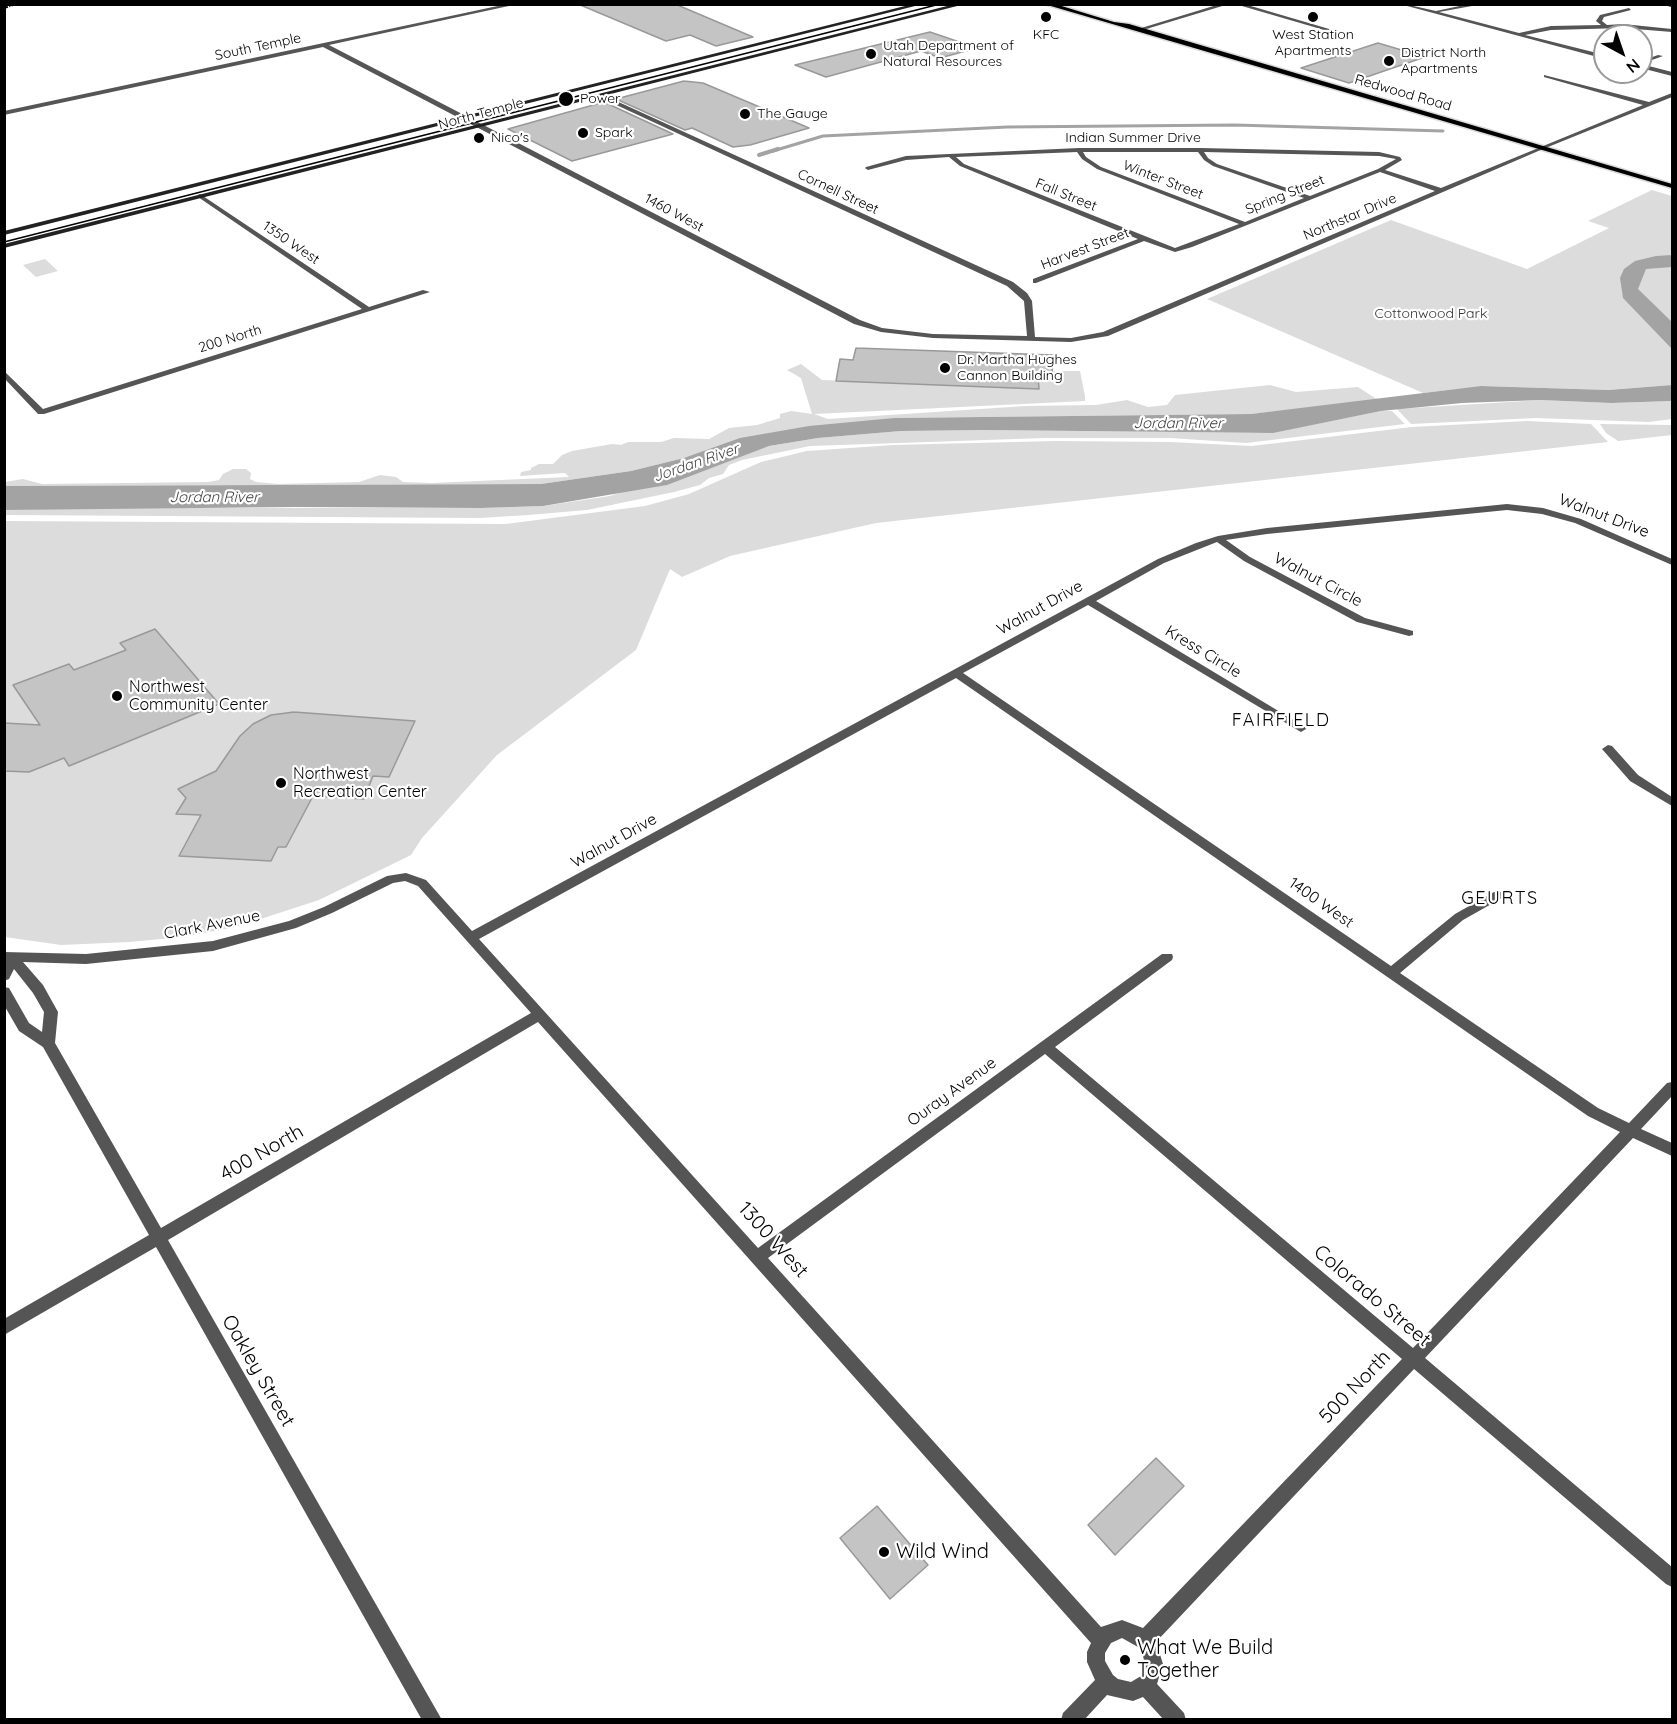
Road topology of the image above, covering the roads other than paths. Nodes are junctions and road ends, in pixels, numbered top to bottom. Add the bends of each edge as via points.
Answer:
1 (516, 4) edge
2 (921, 4) edge
3 (963, 4) edge
4 (1047, 4) edge
5 (1068, 4) edge
6 (1227, 4) edge
7 (1237, 4) edge
8 (1481, 4) edge
9 (1666, 4) edge
10 (1409, 6) dead end
11 (1672, 6) edge
12 (1629, 9) dead end
13 (1434, 12) junction
14 (1603, 24) edge
15 (1127, 25) junction
16 (1593, 27) edge
17 (1653, 28) edge
18 (1141, 29) junction
19 (1333, 31) dead end
20 (1672, 31) edge
21 (1520, 35) junction
22 (324, 45) junction
23 (1593, 54) edge
24 (1660, 56) dead end
25 (1653, 59) edge
26 (1653, 68) edge
27 (1672, 74) edge
28 (1546, 76) dead end
29 (599, 95) junction
30 (1672, 95) edge
31 (1648, 104) junction
32 (4, 113) edge
33 (466, 117) junction
34 (483, 127) junction
35 (1541, 148) junction
36 (1079, 150) junction
37 (1200, 150) junction
38 (950, 155) junction
39 (1398, 158) joint
40 (868, 168) dead end
41 (1380, 170) junction
42 (1672, 186) edge
43 (1442, 191) junction
44 (200, 196) junction
45 (1310, 198) junction
46 (1245, 224) junction
47 (4, 233) edge
48 (1144, 240) junction
49 (4, 246) edge
50 (1175, 250) joint
51 (1036, 281) dead end
52 (426, 292) dead end
53 (368, 310) junction
54 (1031, 339) junction
55 (4, 373) edge
56 (1218, 539) junction
57 (1672, 562) edge
58 (1089, 601) junction
59 (1409, 633) dead end
60 (956, 673) junction
61 (1301, 729) dead end
62 (1608, 749) dead end
63 (1672, 802) edge
64 (406, 877) joint
65 (1498, 895) dead end
66 (472, 937) junction
67 (1167, 957) dead end
68 (9, 958) edge
69 (1391, 973) junction
70 (4, 976) edge
71 (4, 992) edge
72 (540, 1014) junction
73 (48, 1043) junction
74 (1045, 1046) junction
75 (1672, 1087) edge
76 (1632, 1130) junction
77 (1672, 1150) edge
78 (158, 1238) junction
79 (758, 1257) junction
80 (4, 1328) edge
81 (1414, 1359) junction
82 (1672, 1578) edge
83 (1145, 1640) junction
84 (1101, 1641) junction
85 (1106, 1682) junction
86 (1146, 1686) junction
87 (433, 1719) edge
88 (1070, 1719) edge
89 (1177, 1719) edge

1 - 22 street, South Temple
2 - 33 main road, North Temple
3 - 29 main road, North Temple
4 - 15 main road, Redwood Road
5 - 15 main road, Redwood Road via 1125,21
6 - 18 street
7 - 19 street
8 - 13 street
9 - 11 street
10 - 13 street
12 - 14 street via 1602,16 1599,21
13 - 21 street
15 - 18 main road, Redwood Road
16 - 21 street via 1545,29
17 - 20 street
18 - 35 main road, Redwood Road
21 - 23 street
22 - 32 street, South Temple
22 - 33 street, 1460 West
24 - 25 street
26 - 27 street
28 - 31 street
29 - 34 main road, North Temple
29 - 54 street, Cornell Street via 1010,284 1028,301
30 - 31 street, Northstar Drive
31 - 35 street, Northstar Drive
33 - 34 street, 1460 West
33 - 47 main road, North Temple
34 - 44 main road, North Temple
34 - 54 street, 1460 West via 869,327 911,334
35 - 42 main road, Redwood Road
35 - 43 street, Northstar Drive
36 - 37 street, Indian Summer Drive
36 - 38 street, Indian Summer Drive
36 - 46 street, Winter Street via 1099,168
37 - 39 street, Indian Summer Drive via 1379,154
37 - 45 street via 1215,165
38 - 40 street, Indian Summer Drive via 900,158
38 - 48 street, Fall Street via 962,165
39 - 41 street, Spring Street via 1398,162
41 - 43 street
41 - 45 street, Spring Street
43 - 54 street, Northstar Drive via 1114,331 1083,339
44 - 49 main road, North Temple
44 - 53 street, 1350 West
45 - 46 street, Spring Street
46 - 50 street, Spring Street
48 - 50 street, Fall Street
48 - 51 street, Harvest Street
52 - 53 street, 200 North
53 - 55 street, 200 North via 41,411
56 - 57 street, Walnut Drive via 1516,508 1578,521
56 - 58 street, Walnut Drive via 1170,557
56 - 59 street, Walnut Circle via 1247,559 1361,620
58 - 60 street, Walnut Drive
58 - 61 street, Kress Circle
60 - 66 street, Walnut Drive
60 - 69 street, 1400 West
62 - 63 street via 1634,777
64 - 66 street, 1300 West via 427,888
64 - 68 street, Clark Avenue via 384,882 292,925 213,946 86,959
65 - 69 street via 1459,916
66 - 72 street, 1300 West
67 - 74 street, Ouray Avenue
68 - 70 street
68 - 73 street via 38,989 51,1012
69 - 76 street, 1400 West via 1593,1112
71 - 73 street, Oakley Street via 24,1027
72 - 78 street, 400 North
72 - 79 street, 1300 West
73 - 78 street, Oakley Street
74 - 79 street, Ouray Avenue
74 - 81 street, Colorado Street
75 - 76 street, 500 North
76 - 77 street, 1400 West
76 - 81 street, 500 North
78 - 80 street, 400 North
78 - 87 street, Oakley Street
79 - 84 street, 1300 West
81 - 82 street, Colorado Street
81 - 83 street, 500 North
83 - 84 street via 1122,1629 1112,1631
83 - 86 street via 1154,1664
84 - 85 street via 1096,1662
85 - 86 street via 1123,1692
85 - 88 street
86 - 89 street

